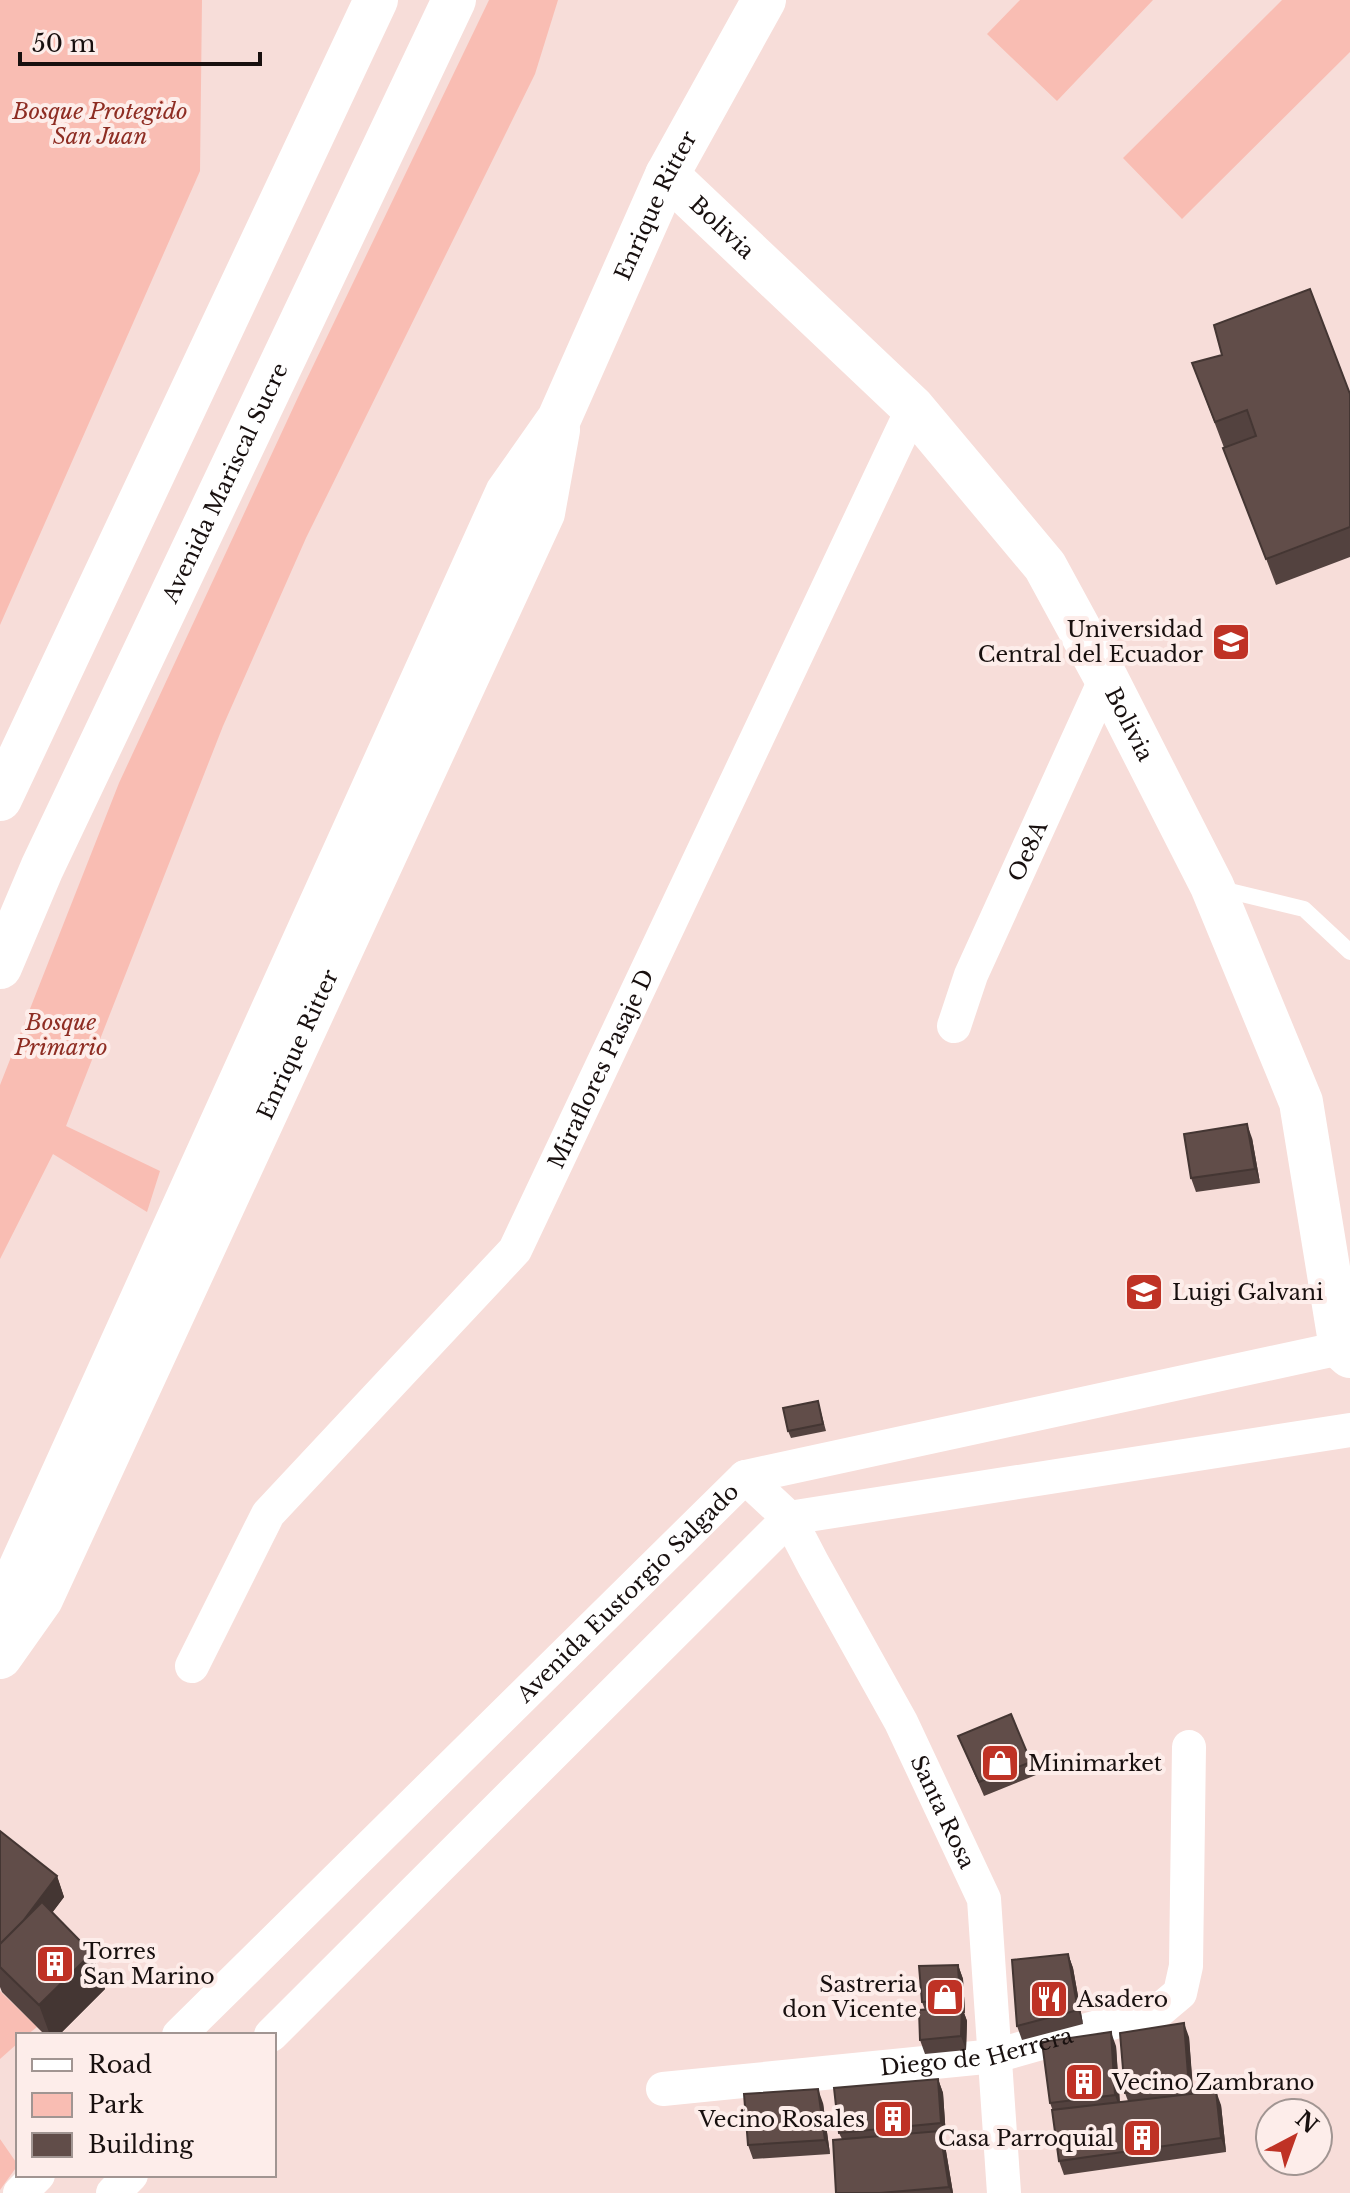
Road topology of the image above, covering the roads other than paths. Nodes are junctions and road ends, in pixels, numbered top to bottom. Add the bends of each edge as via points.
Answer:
1 (376, 0) edge
2 (454, 0) edge
3 (764, 0) edge
4 (667, 175) junction
5 (913, 408) junction
6 (559, 419) junction
7 (1106, 678) junction
8 (0, 799) edge
9 (1212, 886) junction
10 (1350, 952) edge
11 (0, 967) edge
12 (954, 1026) dead end
13 (1346, 1352) edge
14 (1350, 1430) edge
15 (745, 1477) junction
16 (789, 1518) junction
17 (0, 1606) edge
18 (0, 1657) edge
19 (192, 1666) dead end
20 (1189, 1747) dead end
21 (181, 2033) edge
22 (273, 2033) edge
23 (995, 2056) junction
24 (663, 2089) dead end
25 (36, 2177) edge
26 (129, 2177) edge
27 (20, 2193) edge
28 (113, 2193) edge
29 (1004, 2193) edge

1 - 8 street
2 - 11 street, Avenida Mariscal Sucre via 42,868
3 - 4 street, Enrique Ritter
4 - 5 street, Bolivia
4 - 6 street, Enrique Ritter
5 - 7 street, Bolivia via 1045,566
5 - 19 street, Miraflores Pasaje D via 515,1250 268,1514
6 - 17 street, Enrique Ritter via 507,493
6 - 18 street, Enrique Ritter via 543,513 41,1599
7 - 9 street, Bolivia
7 - 12 street, Oe8A via 971,975
9 - 10 lane via 1304,909
9 - 13 street, Bolivia via 1301,1102
13 - 15 street, Avenida Eustorgio Salgado
14 - 16 street
15 - 16 street, Santa Rosa
15 - 21 street, Avenida Eustorgio Salgado
16 - 22 street
16 - 23 street, Santa Rosa via 901,1722 984,1899
20 - 23 street, Diego de Herrera via 1186,1966 1180,1993 1161,2009
23 - 24 street, Diego de Herrera
23 - 29 street, Santa Rosa
25 - 27 street
26 - 28 street

